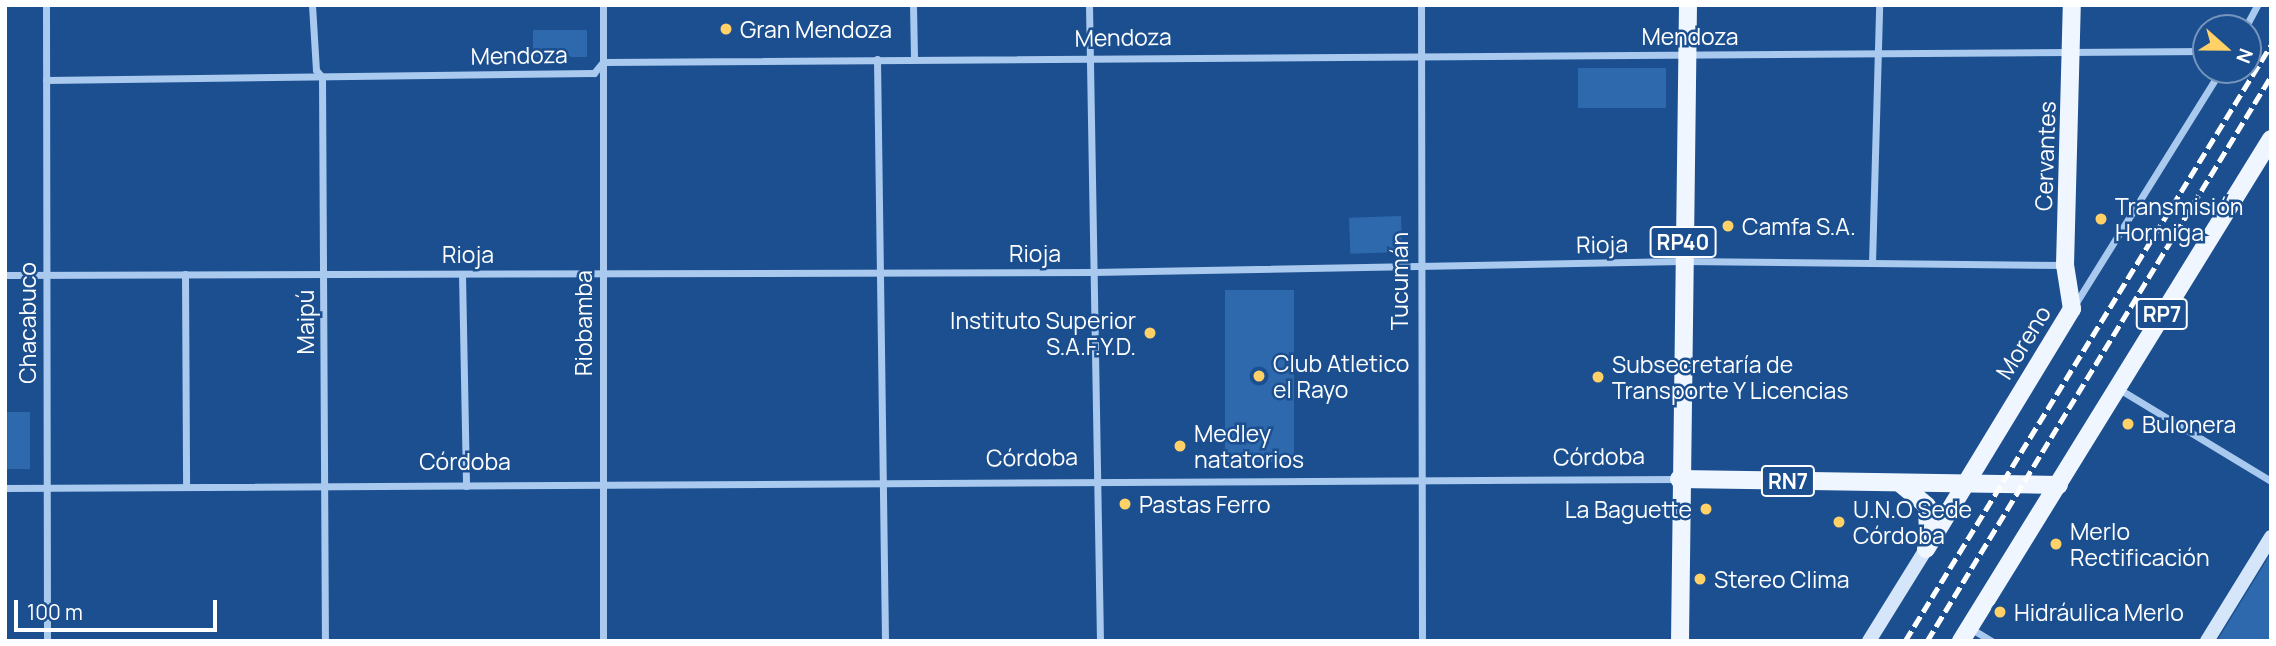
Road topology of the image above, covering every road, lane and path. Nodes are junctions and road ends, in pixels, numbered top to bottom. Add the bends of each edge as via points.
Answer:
1 (46, 5) edge
2 (313, 5) edge
3 (603, 5) edge
4 (913, 5) edge
5 (1089, 5) edge
6 (1421, 5) edge
7 (1688, 5) edge
8 (1879, 5) edge
9 (2072, 5) edge
10 (2192, 51) edge
11 (1421, 53) junction
12 (2073, 53) junction
13 (1879, 54) junction
14 (1688, 56) junction
15 (1088, 57) junction
16 (914, 58) junction
17 (877, 59) junction
18 (603, 62) junction
19 (322, 77) junction
20 (46, 80) junction
21 (2212, 84) edge
22 (2269, 144) edge
23 (1682, 261) junction
24 (1872, 262) junction
25 (2065, 265) junction
26 (1419, 266) junction
27 (880, 272) junction
28 (1093, 272) junction
29 (602, 273) junction
30 (185, 274) junction
31 (325, 274) junction
32 (462, 274) junction
33 (5, 275) edge
34 (47, 275) junction
35 (2072, 309) junction
36 (2116, 387) junction
37 (1679, 480) junction
38 (1101, 481) junction
39 (2271, 481) edge
40 (1418, 482) junction
41 (1897, 483) junction
42 (1965, 483) junction
43 (603, 484) junction
44 (882, 484) junction
45 (186, 485) junction
46 (325, 485) junction
47 (2059, 485) junction
48 (466, 486) junction
49 (5, 488) edge
50 (46, 488) junction
51 (2271, 537) edge
52 (1926, 549) junction
53 (1966, 634) edge
54 (47, 641) edge
55 (326, 641) edge
56 (603, 641) edge
57 (885, 641) edge
58 (1100, 641) edge
59 (1422, 641) edge
60 (1680, 641) edge
61 (1869, 641) edge
62 (1992, 641) edge
63 (2207, 641) edge

1 - 20 street, Chacabuco
2 - 19 street, Maipú
3 - 18 street, Riobamba
4 - 16 street
5 - 15 street
6 - 11 street, Tucumán
7 - 14 main road, RP40
8 - 13 street
9 - 12 main road, Cervantes
10 - 12 street, Mendoza
11 - 14 street, Mendoza
11 - 15 street, Mendoza
11 - 26 street, Tucumán
12 - 13 street, Mendoza
12 - 25 main road, Cervantes
13 - 14 street, Mendoza
13 - 24 street
14 - 23 main road, RP40
15 - 16 street, Mendoza
15 - 28 street
16 - 17 street, Mendoza
17 - 18 street, Mendoza
17 - 27 street
18 - 19 street, Mendoza via 594,73
18 - 29 street, Riobamba
19 - 20 street, Mendoza
19 - 31 street, Maipú
20 - 34 street, Chacabuco
21 - 35 street, Moreno
22 - 36 main road, RP7
23 - 24 street, Rioja
23 - 26 street, Rioja
23 - 37 main road, RP40
24 - 25 street, Rioja
25 - 35 main road, Cervantes
26 - 28 street, Rioja
26 - 40 street, Tucumán
27 - 28 street, Rioja
27 - 29 street, Rioja
27 - 44 street
28 - 38 street
29 - 32 street, Rioja
29 - 43 street, Riobamba
30 - 31 street, Rioja
30 - 34 street, Rioja
30 - 45 street
31 - 32 street, Rioja
31 - 46 street, Maipú
32 - 48 street
33 - 34 street, Rioja
34 - 50 street, Chacabuco
35 - 42 main road, Moreno
36 - 39 street
36 - 47 main road, RP7
37 - 40 street, Córdoba
37 - 41 main road, Córdoba / RN7
37 - 60 main road
38 - 40 street, Córdoba
38 - 44 street, Córdoba
38 - 58 street
40 - 59 street, Tucumán
41 - 42 main road, Córdoba / RN7
41 - 52 main road via 1915,490 1927,506
42 - 47 main road, Córdoba / RN7
42 - 52 main road, Moreno
43 - 44 street, Córdoba
43 - 48 street, Córdoba
43 - 56 street, Riobamba
44 - 57 street
45 - 46 street, Córdoba
45 - 50 street, Córdoba
46 - 48 street, Córdoba
46 - 55 street, Maipú
47 - 53 main road, RP7
49 - 50 street, Córdoba
50 - 54 street, Chacabuco
51 - 63 street
52 - 61 street, Moreno
53 - 62 street

